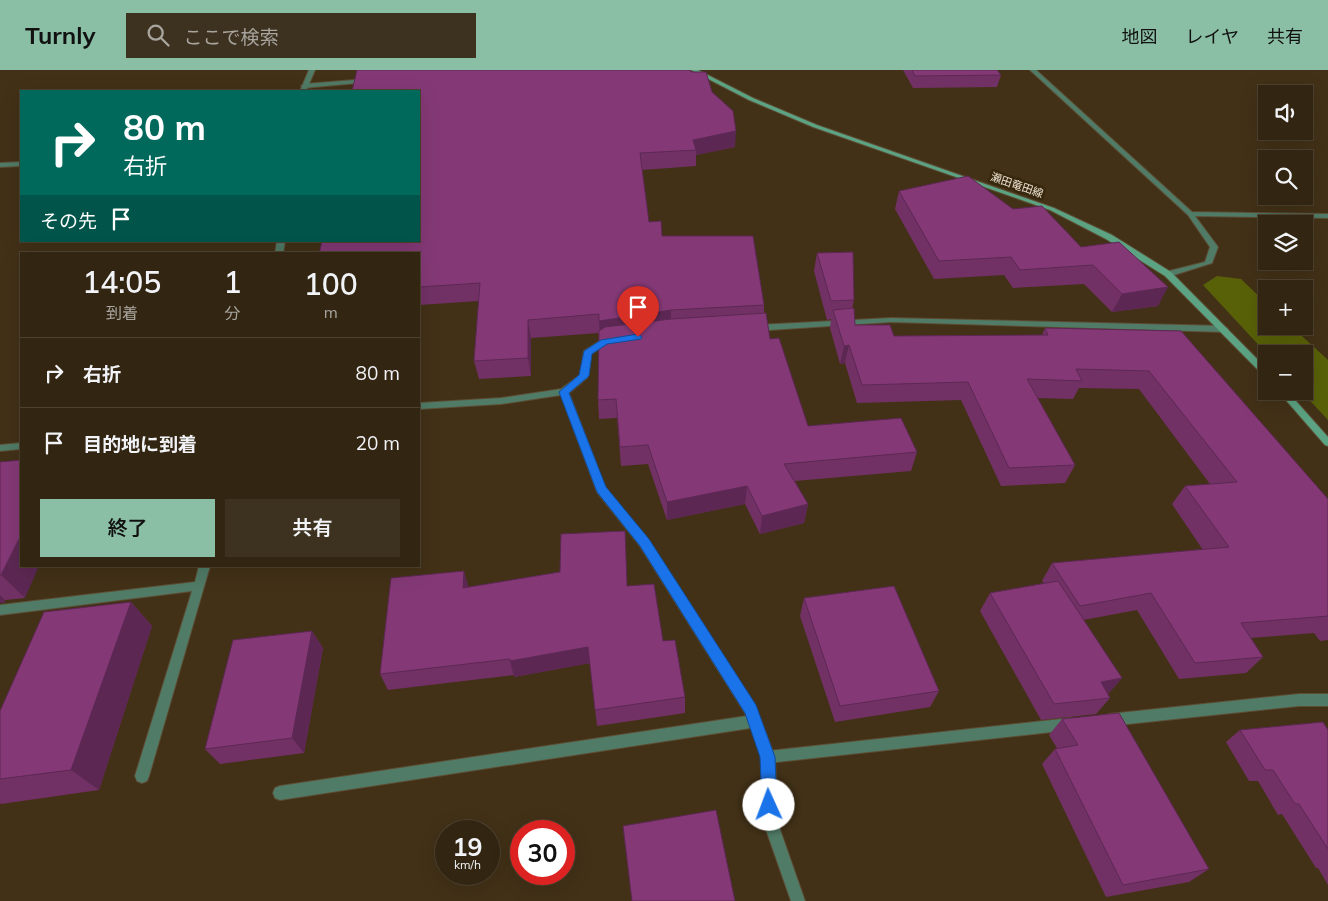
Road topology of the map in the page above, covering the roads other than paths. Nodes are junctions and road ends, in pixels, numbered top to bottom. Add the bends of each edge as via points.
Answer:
1 (312, 70) edge
2 (694, 70) edge
3 (1033, 70) edge
4 (373, 80) edge
5 (303, 88) edge
6 (20, 164) edge
7 (0, 165) edge
8 (1190, 214) junction
9 (1328, 216) edge
10 (1168, 274) junction
11 (749, 328) edge
12 (1224, 329) junction
13 (614, 340) edge
14 (1258, 365) edge
15 (564, 392) junction
16 (1290, 400) edge
17 (420, 406) edge
18 (1328, 443) edge
19 (20, 446) edge
20 (0, 448) edge
21 (205, 567) edge
22 (199, 586) junction
23 (0, 610) edge
24 (1328, 700) edge
25 (755, 721) junction
26 (768, 757) junction
27 (142, 776) dead end
28 (280, 793) dead end
29 (798, 901) edge

1 - 5 street
2 - 10 main road, 瀬田竜田線 via 815,126 1052,210 1109,236
3 - 8 street
4 - 5 street
6 - 7 street
8 - 9 street
8 - 10 street via 1214,247 1208,263
10 - 12 main road, 瀬田竜田線
11 - 12 street via 891,320
12 - 14 main road, 瀬田竜田線
13 - 15 street via 604,342 587,353 584,376
15 - 17 street via 501,401
15 - 25 street via 601,488 644,543
16 - 18 main road
19 - 20 street
21 - 22 street
22 - 23 street
22 - 27 street
24 - 26 street via 1299,700
25 - 26 street
25 - 28 street
26 - 29 street via 770,821

